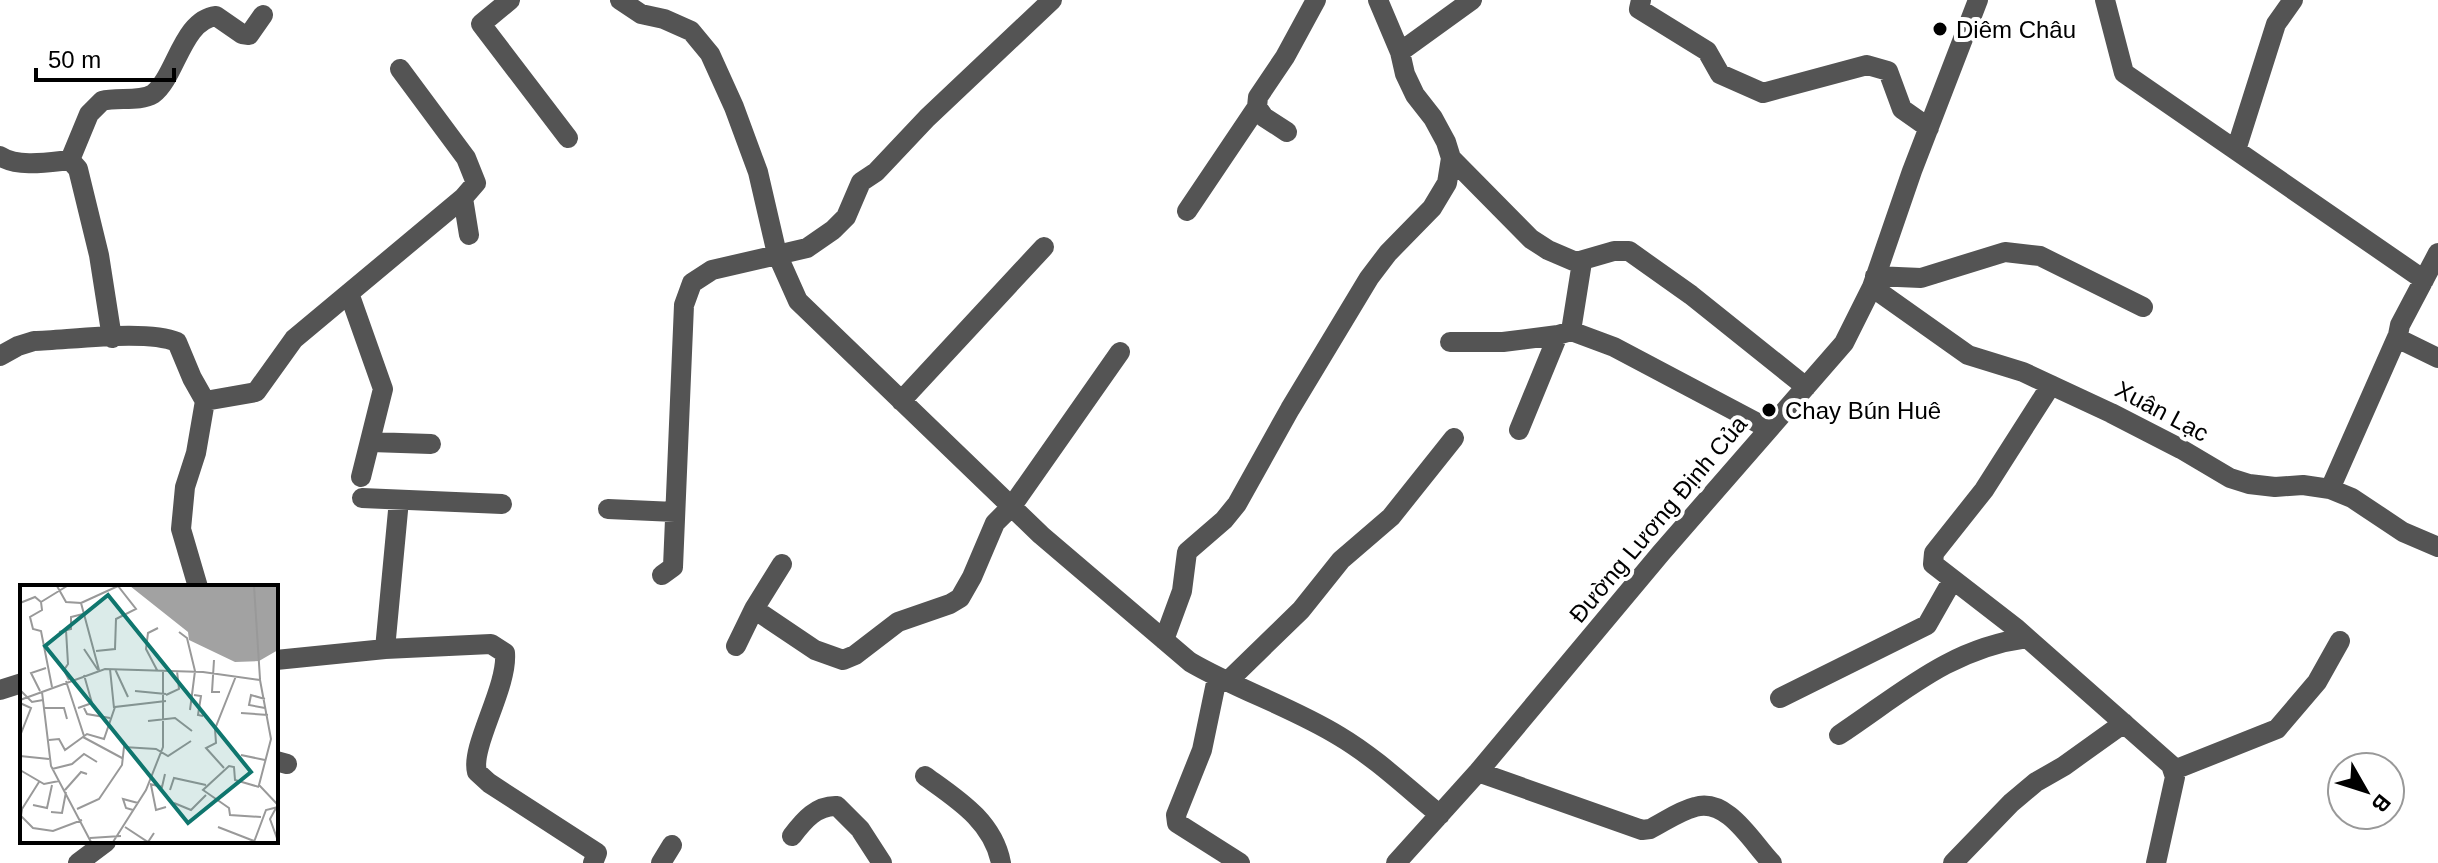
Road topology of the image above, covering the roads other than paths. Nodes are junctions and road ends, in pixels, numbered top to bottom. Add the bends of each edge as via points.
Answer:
1 (510, 0) edge
2 (620, 0) edge
3 (1052, 0) edge
4 (1316, 0) edge
5 (1378, 0) edge
6 (1472, 0) edge
7 (1641, 0) edge
8 (1978, 0) edge
9 (2105, 0) edge
10 (2293, 0) edge
11 (263, 15) dead end
12 (1400, 52) junction
13 (400, 69) dead end
14 (1257, 107) junction
15 (1929, 128) junction
16 (1287, 132) dead end
17 (568, 138) dead end
18 (2236, 150) junction
19 (0, 156) edge
20 (70, 160) junction
21 (1450, 165) junction
22 (463, 198) junction
23 (1187, 211) dead end
24 (469, 235) dead end
25 (1044, 247) dead end
26 (2438, 253) edge
27 (777, 254) junction
28 (1582, 262) junction
29 (2424, 280) junction
30 (1874, 281) junction
31 (349, 293) junction
32 (2143, 307) dead end
33 (1565, 333) junction
34 (2398, 335) junction
35 (112, 338) junction
36 (1450, 342) dead end
37 (1120, 352) dead end
38 (0, 356) edge
39 (2438, 358) edge
40 (2051, 385) junction
41 (1806, 387) junction
42 (205, 401) junction
43 (901, 401) junction
44 (1769, 429) junction
45 (1519, 430) dead end
46 (1454, 438) dead end
47 (371, 442) junction
48 (431, 444) dead end
49 (361, 477) dead end
50 (2330, 489) junction
51 (362, 498) dead end
52 (399, 500) junction
53 (502, 504) dead end
54 (1012, 506) junction
55 (608, 509) dead end
56 (675, 512) junction
57 (2438, 546) edge
58 (782, 564) dead end
59 (662, 575) dead end
60 (1952, 581) junction
61 (197, 585) edge
62 (754, 609) junction
63 (2027, 638) junction
64 (1164, 640) junction
65 (2340, 641) dead end
66 (736, 646) dead end
67 (385, 649) junction
68 (278, 660) edge
69 (1222, 680) junction
70 (20, 684) edge
71 (0, 690) edge
72 (1780, 698) dead end
73 (2124, 723) junction
74 (1839, 735) dead end
75 (2174, 770) junction
76 (1478, 772) junction
77 (925, 776) dead end
78 (1440, 815) junction
79 (792, 836) dead end
80 (105, 843) edge
81 (672, 845) dead end
82 (78, 863) edge
83 (593, 863) edge
84 (661, 863) edge
85 (882, 863) edge
86 (1001, 863) edge
87 (1240, 863) edge
88 (1396, 863) edge
89 (1772, 863) edge
90 (1953, 863) edge
91 (2156, 863) edge

1 - 17 street via 481,24
2 - 27 street via 641,14 691,31 710,54 758,172
3 - 27 street via 861,182 846,217 833,230 807,248
4 - 14 street
5 - 12 street
6 - 12 street
7 - 15 street via 1639,9 1707,51 1720,74 1763,93 1867,65 1888,71 1902,109
8 - 15 street, Đường Lương Định Của
9 - 18 street via 2124,73
10 - 18 street via 2276,24
11 - 20 street via 249,35 216,16 203,20 157,90 147,97 107,99 96,106
12 - 21 street via 1410,85 1433,118
13 - 22 street via 466,158 476,183
14 - 16 street
14 - 23 street
15 - 30 street, Đường Lương Định Của
18 - 29 street
19 - 20 street via 20,162
20 - 35 street via 78,169 99,255
21 - 28 street via 1531,239 1558,256
21 - 64 street via 1447,183 1432,208 1369,278 1237,504 1187,552 1182,591
22 - 24 street
22 - 31 street
25 - 43 street
26 - 29 street
27 - 43 street via 798,301
27 - 56 street via 712,270 692,283 684,305
28 - 33 street
28 - 41 street via 1629,251
29 - 34 street
30 - 32 street via 1921,278 2005,252 2040,256
30 - 40 street, Xuân Lạc via 1968,355
30 - 41 street, Đường Lương Định Của via 1844,343
31 - 42 street via 294,339 256,392
31 - 47 street via 383,389
33 - 36 street via 1503,342
33 - 44 street via 1614,347
33 - 45 street
34 - 39 street
34 - 50 street
35 - 38 street via 34,341
35 - 42 street via 177,342
37 - 54 street
40 - 50 street, Xuân Lạc via 2230,478 2262,486
40 - 60 street via 1984,490 1934,553 1933,564
41 - 44 street, Đường Lương Định Của
42 - 61 street via 181,529
43 - 54 street
44 - 76 street, Đường Lương Định Của
46 - 69 street via 1391,517 1341,560 1301,610
47 - 48 street
47 - 49 street
50 - 57 street, Xuân Lạc
51 - 52 street
52 - 53 street
52 - 67 street
54 - 62 street via 988,534 960,598 898,622 843,660 824,654
54 - 64 street
55 - 56 street
56 - 59 street via 673,567
58 - 62 street
60 - 63 street
60 - 72 street via 1927,625
62 - 66 street
63 - 73 street
63 - 74 street via 1955,658
64 - 69 street
65 - 75 street via 2317,682 2277,729
67 - 68 street
67 - 83 street via 491,644 505,653 477,772 597,853
69 - 78 street via 1338,735
69 - 87 street via 1176,815 1188,832
70 - 71 street
73 - 75 street
73 - 90 street via 2036,782
75 - 91 street
76 - 78 street, Đường Lương Định Của
76 - 89 street via 1642,830 1696,806 1718,810 1734,820
77 - 86 street via 991,832
78 - 88 street, Đường Lương Định Của
79 - 85 street via 826,805 837,806
80 - 82 street
81 - 84 street

